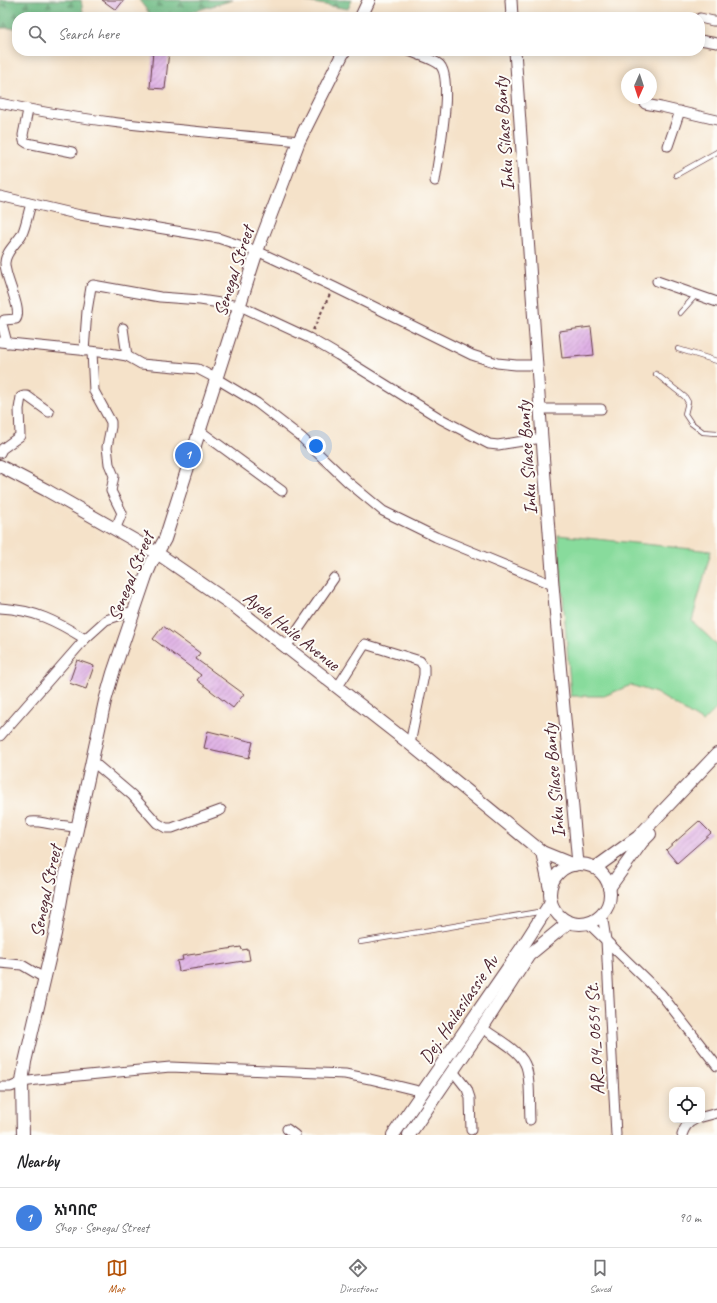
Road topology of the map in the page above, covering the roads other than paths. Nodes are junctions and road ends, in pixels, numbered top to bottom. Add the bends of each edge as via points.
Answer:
1 (369, 0) edge
2 (511, 0) edge
3 (363, 12) edge
4 (512, 12) edge
5 (705, 19) edge
6 (717, 21) edge
7 (705, 41) edge
8 (717, 43) edge
9 (342, 56) edge
10 (421, 56) edge
11 (515, 56) edge
12 (0, 104) edge
13 (645, 104) dead end
14 (28, 110) junction
15 (680, 111) junction
16 (717, 120) edge
17 (299, 141) junction
18 (668, 146) dead end
19 (72, 152) dead end
20 (717, 152) edge
21 (676, 175) dead end
22 (435, 181) dead end
23 (0, 196) edge
24 (31, 204) junction
25 (258, 251) junction
26 (657, 281) dead end
27 (696, 295) junction
28 (717, 302) edge
29 (240, 306) junction
30 (680, 313) dead end
31 (122, 328) dead end
32 (3, 343) edge
33 (678, 349) dead end
34 (88, 351) junction
35 (127, 356) junction
36 (717, 361) edge
37 (537, 365) junction
38 (656, 374) dead end
39 (217, 378) junction
40 (540, 409) junction
41 (601, 409) dead end
42 (49, 412) dead end
43 (200, 431) junction
44 (717, 433) edge
45 (542, 438) junction
46 (0, 453) edge
47 (0, 466) edge
48 (282, 491) dead end
49 (115, 530) junction
50 (158, 553) junction
51 (334, 578) dead end
52 (553, 585) junction
53 (0, 608) edge
54 (133, 611) junction
55 (85, 639) junction
56 (286, 647) junction
57 (337, 688) junction
58 (0, 736) edge
59 (410, 744) junction
60 (717, 754) edge
61 (92, 761) junction
62 (717, 764) edge
63 (221, 810) dead end
64 (31, 822) dead end
65 (77, 828) junction
66 (542, 852) junction
67 (576, 863) junction
68 (595, 868) junction
69 (609, 888) junction
70 (550, 889) junction
71 (548, 906) junction
72 (602, 914) junction
73 (569, 922) junction
74 (588, 923) junction
75 (606, 940) junction
76 (360, 942) dead end
77 (0, 963) edge
78 (44, 978) junction
79 (482, 1028) junction
80 (717, 1066) edge
81 (452, 1070) junction
82 (22, 1082) junction
83 (0, 1087) edge
84 (423, 1092) junction
85 (717, 1113) edge
86 (705, 1116) edge
87 (530, 1120) dead end
88 (688, 1123) edge
89 (287, 1129) dead end
90 (471, 1130) dead end
91 (23, 1135) edge
92 (295, 1135) edge
93 (393, 1135) edge
94 (409, 1135) edge
95 (616, 1135) edge
96 (682, 1135) edge

1 - 3 main road
2 - 4 street
5 - 6 street
7 - 8 street
9 - 17 main road, Senegal Street
10 - 22 street via 440,64 444,72 444,127
11 - 37 street, Inku Silase Banty
12 - 14 street
13 - 15 street
14 - 17 street via 87,119
14 - 19 street via 23,135 27,143
15 - 16 street
15 - 18 street
17 - 25 main road, Senegal Street
20 - 21 lane
23 - 24 street
24 - 25 street via 80,215 218,238
24 - 32 street via 22,234 5,258 5,269 18,315 16,319 3,321
25 - 29 main road, Senegal Street
25 - 37 street via 472,355 497,363
26 - 27 street
27 - 28 street
27 - 30 lane
29 - 34 street via 160,297 93,285 90,287 87,311
29 - 39 main road, Senegal Street
29 - 45 street via 309,338 441,419 489,444 498,445
31 - 35 street
32 - 34 street
33 - 36 lane
34 - 35 street
34 - 49 street via 94,391 111,427 107,447 109,464 114,476 111,491 122,513
35 - 39 street via 141,364 198,369
37 - 40 street, Inku Silase Banty
38 - 44 lane via 685,397 688,402 685,414 691,423 704,432
39 - 43 main road, Senegal Street
39 - 52 street via 257,403 294,432 383,511 436,537
40 - 41 street
40 - 45 street, Inku Silase Banty
42 - 46 street via 27,396 21,397 20,436
43 - 48 street
43 - 50 main road, Senegal Street via 165,539
45 - 52 street, Inku Silase Banty
47 - 49 main road, Ayele Haile Avenue
49 - 50 main road, Ayele Haile Avenue
50 - 54 main road, Senegal Street
50 - 56 main road, Ayele Haile Avenue via 234,606
51 - 56 street
52 - 67 street, Inku Silase Banty
53 - 55 street via 15,609 50,619
54 - 55 street via 106,620
54 - 61 main road, Senegal Street via 107,694
55 - 58 street
56 - 57 main road, Ayele Haile Avenue
57 - 59 main road, Ayele Haile Avenue
57 - 59 street via 365,644 420,661 424,667 424,675
59 - 66 main road, Ayele Haile Avenue
60 - 68 main road via 638,837
61 - 63 street via 132,795 157,823 166,828
61 - 65 main road, Senegal Street
62 - 69 main road via 642,842
64 - 65 street via 41,821
65 - 78 main road, Senegal Street
66 - 67 main road, Ayele Haile Avenue
66 - 70 main road
67 - 68 main road
67 - 70 main road via 558,873
68 - 69 main road via 604,876
69 - 72 main road via 609,900
70 - 71 main road
71 - 73 main road
71 - 76 lane
71 - 84 main road, Dej. Hailesilassie Av
72 - 74 main road
72 - 75 street, AR_04_0654 St.
73 - 74 main road
73 - 79 main road, Dej. Hailesilassie Av via 530,955
74 - 75 street
75 - 80 street via 661,994
75 - 95 street, AR_04_0654 St.
77 - 78 street via 22,965
78 - 82 main road, Senegal Street
79 - 81 main road, Dej. Hailesilassie Av
79 - 87 street via 512,1049 526,1065
81 - 90 street via 467,1089 470,1098
81 - 94 main road, Dej. Hailesilassie Av
82 - 83 street via 11,1087
82 - 84 street via 170,1067 345,1074
82 - 91 main road, Senegal Street
84 - 93 main road, Dej. Hailesilassie Av
85 - 86 street
88 - 96 street
89 - 92 street

